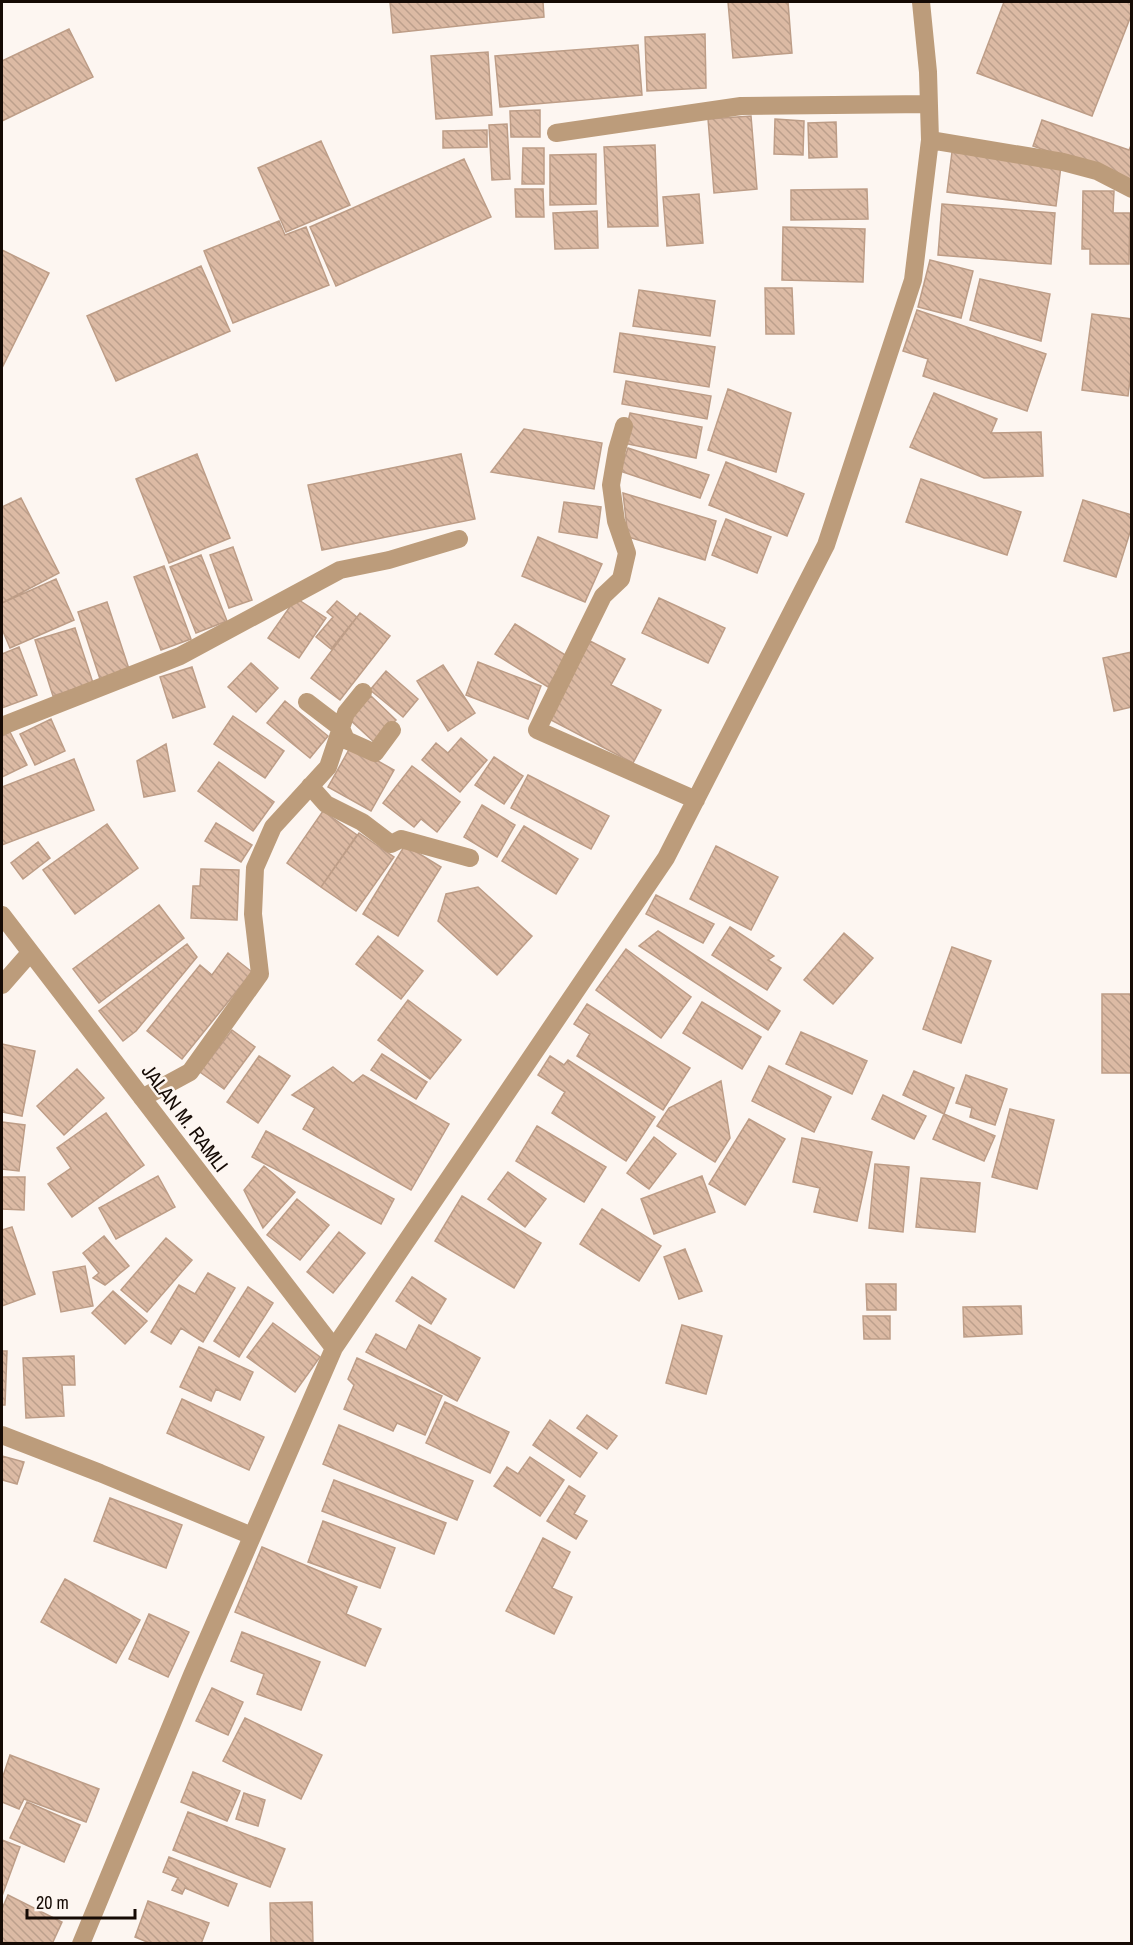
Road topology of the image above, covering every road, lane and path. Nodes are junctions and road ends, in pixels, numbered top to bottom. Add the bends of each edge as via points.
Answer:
1 (921, 2) edge
2 (928, 104) junction
3 (556, 133) dead end
4 (930, 140) junction
5 (1131, 189) edge
6 (624, 426) dead end
7 (459, 539) dead end
8 (363, 692) dead end
9 (307, 702) dead end
10 (2, 726) edge
11 (341, 728) junction
12 (392, 730) dead end
13 (310, 786) junction
14 (696, 800) junction
15 (470, 858) dead end
16 (2, 915) edge
17 (30, 953) junction
18 (2, 985) edge
19 (142, 1098) junction
20 (334, 1348) junction
21 (2, 1435) edge
22 (252, 1536) junction
23 (81, 1944) edge

1 - 2 street
2 - 3 street via 741,106
2 - 4 street
4 - 5 street via 1063,162 1097,171
4 - 14 street via 913,280 826,545
6 - 14 street via 611,485 616,521 627,553 621,579 603,596 537,730
7 - 10 street via 340,570 180,656
8 - 11 street via 346,713
9 - 11 street
11 - 12 street via 346,740 375,753
11 - 13 street via 328,767
13 - 15 street via 326,804 362,822 391,844 401,839
13 - 19 street via 273,827 255,868 253,914 260,974 190,1072
14 - 20 street via 666,858
16 - 17 street, JALAN M. RAMLI
17 - 18 street
17 - 19 street, JALAN M. RAMLI
19 - 20 street, JALAN M. RAMLI
20 - 22 street
21 - 22 street
22 - 23 street

